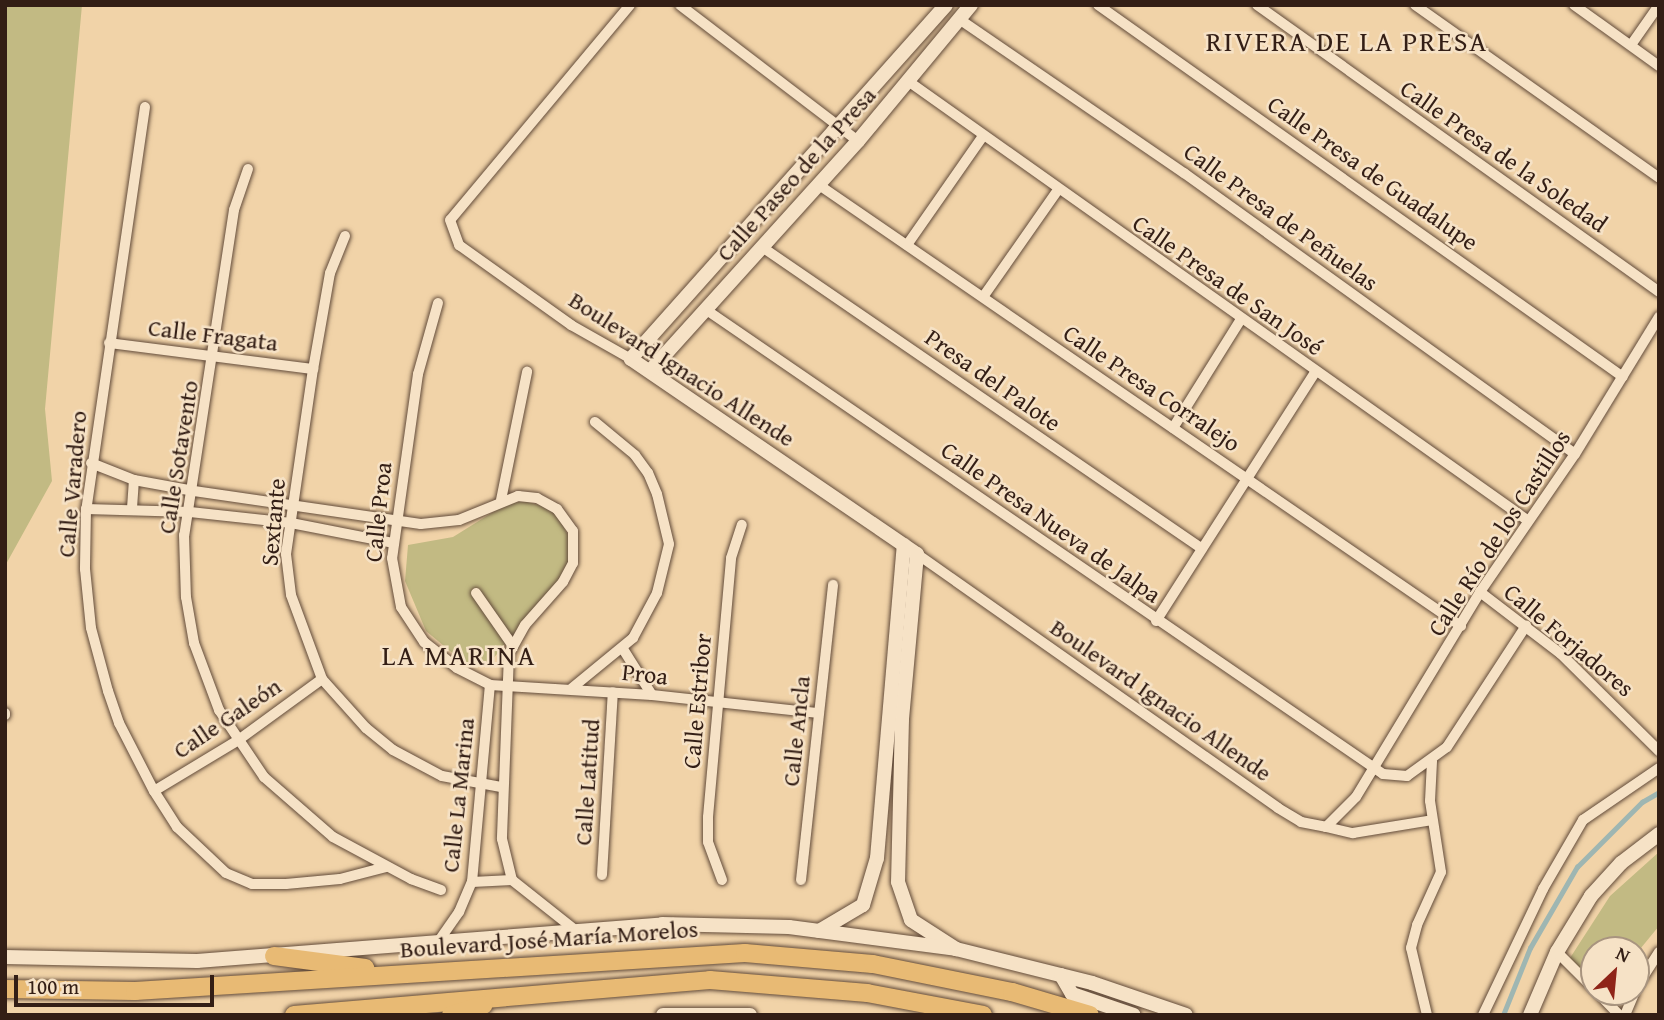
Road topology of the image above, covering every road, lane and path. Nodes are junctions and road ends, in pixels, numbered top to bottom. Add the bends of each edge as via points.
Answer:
1 (630, 5) edge
2 (680, 5) edge
3 (946, 5) edge
4 (971, 5) edge
5 (1098, 5) edge
6 (1257, 5) edge
7 (1415, 5) edge
8 (1574, 5) edge
9 (1659, 5) edge
10 (959, 19) junction
11 (1630, 45) junction
12 (1659, 66) edge
13 (908, 81) junction
14 (145, 107) dead end
15 (839, 124) junction
16 (983, 136) junction
17 (858, 141) junction
18 (248, 169) dead end
19 (1659, 178) edge
20 (819, 185) junction
21 (1058, 190) junction
22 (345, 236) dead end
23 (907, 245) junction
24 (762, 247) junction
25 (1659, 292) edge
26 (983, 298) junction
27 (438, 303) dead end
28 (705, 309) junction
29 (1659, 317) edge
30 (1241, 319) junction
31 (109, 343) junction
32 (215, 356) junction
33 (631, 359) junction
34 (313, 369) junction
35 (651, 370) junction
36 (527, 372) dead end
37 (1315, 372) junction
38 (1623, 377) junction
39 (595, 422) dead end
40 (1173, 428) junction
41 (1575, 454) junction
42 (91, 463) junction
43 (1247, 478) junction
44 (134, 480) junction
45 (194, 491) junction
46 (501, 500) junction
47 (294, 505) junction
48 (132, 508) junction
49 (86, 509) junction
50 (190, 512) junction
51 (1527, 520) junction
52 (400, 521) junction
53 (291, 523) junction
54 (742, 525) dead end
55 (394, 543) junction
56 (1200, 548) junction
57 (910, 550) junction
58 (833, 585) dead end
59 (1480, 592) junction
60 (476, 593) dead end
61 (1156, 621) junction
62 (1461, 626) junction
63 (1526, 626) junction
64 (513, 646) junction
65 (623, 649) junction
66 (322, 679) junction
67 (490, 685) junction
68 (509, 685) junction
69 (572, 688) junction
70 (613, 692) junction
71 (652, 695) junction
72 (719, 705) junction
73 (819, 713) junction
74 (237, 741) junction
75 (1659, 751) edge
76 (1432, 761) junction
77 (1659, 768) edge
78 (1372, 770) junction
79 (481, 785) junction
80 (501, 787) junction
81 (154, 791) junction
82 (1432, 820) junction
83 (1326, 827) junction
84 (1659, 834) edge
85 (386, 867) junction
86 (602, 875) dead end
87 (512, 880) junction
88 (722, 880) dead end
89 (801, 880) dead end
90 (472, 882) junction
91 (441, 890) dead end
92 (575, 930) junction
93 (819, 931) junction
94 (438, 942) junction
95 (956, 949) junction
96 (1557, 952) junction
97 (274, 956) junction
98 (5, 957) edge
99 (403, 973) junction
100 (1061, 975) junction
101 (1580, 976) edge
102 (5, 989) edge
103 (514, 994) junction
104 (1176, 1013) edge
105 (1428, 1013) edge
106 (682, 1014) edge
107 (294, 1015) edge
108 (451, 1015) edge
109 (663, 1015) edge
110 (750, 1015) edge
111 (983, 1015) edge
112 (1090, 1015) edge
113 (1134, 1015) edge
114 (1483, 1015) edge
115 (1530, 1015) edge

1 - 33 street, Boulevard Ignacio Allende via 450,220 459,245 570,325
2 - 15 street
3 - 15 street, Calle Paseo de la Presa
4 - 10 street, Calle Paseo de la Presa
5 - 38 street, Calle Presa de Guadalupe
6 - 25 street, Calle Presa de la Soledad
7 - 19 street
8 - 11 street
9 - 11 street
10 - 13 street, Calle Paseo de la Presa
10 - 41 street, Calle Presa de Peñuelas via 1184,173
11 - 12 street
13 - 16 street, Calle Presa de San José
13 - 17 street, Calle Paseo de la Presa
14 - 31 street, Calle Varadero
15 - 17 street
15 - 33 street, Calle Paseo de la Presa
16 - 21 street, Calle Presa de San José
16 - 23 street
17 - 20 street, Calle Paseo de la Presa
18 - 32 street, Calle Sotavento via 234,210
20 - 23 street, Calle Presa Corralejo
20 - 24 street, Calle Paseo de la Presa
21 - 26 street
21 - 30 street, Calle Presa de San José
22 - 34 street, Sextante via 330,272
23 - 26 street, Calle Presa Corralejo
24 - 28 street, Calle Paseo de la Presa
24 - 56 street, Presa del Palote
26 - 40 street, Calle Presa Corralejo
27 - 52 street, Calle Proa via 418,374
28 - 35 street, Calle Paseo de la Presa
28 - 61 street, Calle Presa Nueva de Jalpa
29 - 38 street, Calle Río de los Castillos
30 - 37 street, Calle Presa de San José
30 - 40 street
31 - 32 street, Calle Fragata
31 - 42 street, Calle Varadero
32 - 34 street, Calle Fragata
32 - 45 street, Calle Sotavento
33 - 35 street, Boulevard Ignacio Allende
34 - 47 street, Sextante
35 - 57 street, Boulevard Ignacio Allende
36 - 46 street
37 - 43 street
37 - 51 street, Calle Presa de San José
38 - 41 street, Calle Río de los Castillos
39 - 65 street via 635,455 648,473 669,544 657,593
40 - 43 street, Calle Presa Corralejo
41 - 51 street, Calle Río de los Castillos
42 - 44 street
42 - 49 street, Calle Varadero
43 - 56 street
43 - 62 street, Calle Presa Corralejo
44 - 45 street
44 - 48 street
45 - 47 street
45 - 50 street, Calle Sotavento
46 - 52 street via 441,524
46 - 64 street via 528,496 547,502 567,520 575,541 569,572
47 - 52 street
47 - 53 street, Sextante
48 - 49 street
48 - 50 street
49 - 81 street, Calle Varadero via 85,569 94,640 118,723
50 - 53 street
50 - 74 street, Calle Sotavento via 184,535 186,597 194,643 205,677
51 - 59 street, Calle Río de los Castillos
52 - 55 street, Calle Proa
53 - 55 street
53 - 66 street, Sextante via 286,554 291,595
54 - 72 street, Calle Estribor via 731,558
55 - 67 street, Calle Proa via 395,590 410,625 440,656
56 - 61 street
57 - 83 street, Boulevard Ignacio Allende via 1278,808 1301,822
57 - 93 street via 877,858 863,905
57 - 95 street via 898,882 911,919
58 - 73 street, Calle Ancla
59 - 62 street, Calle Río de los Castillos
59 - 63 street, Calle Forjadores
60 - 64 street
61 - 78 street, Calle Presa Nueva de Jalpa
62 - 78 street, Calle Río de los Castillos
63 - 75 street, Calle Forjadores via 1594,684
63 - 76 street via 1447,747
64 - 68 street, Calle La Marina
65 - 69 street
65 - 71 street
66 - 74 street, Calle Galeón
66 - 79 street, Sextante via 366,728 393,750 442,776
67 - 68 street
67 - 79 street, Calle La Marina
68 - 69 street, Proa
68 - 80 street, Calle La Marina
69 - 70 street, Proa
70 - 71 street, Proa
70 - 86 street, Calle Latitud
71 - 72 street, Proa
72 - 73 street, Proa
72 - 88 street, Calle Estribor via 708,842
73 - 89 street, Calle Ancla
74 - 81 street, Calle Galeón
74 - 85 street, Calle Sotavento via 264,777 333,837
76 - 78 street via 1400,778
76 - 82 street
77 - 114 street via 1583,820 1543,889
78 - 83 street via 1337,821
79 - 80 street, Sextante
79 - 90 street, Calle La Marina
80 - 87 street, Calle La Marina via 502,839
81 - 85 street, Calle Varadero via 206,858 241,881 286,884 340,879
82 - 83 street, Boulevard Ignacio Allende via 1364,833
82 - 105 street via 1441,872 1411,948
84 - 96 street via 1620,863 1591,895
85 - 91 street, Calle Sotavento
87 - 90 street
87 - 92 street
90 - 94 street, Calle La Marina
92 - 93 street, Boulevard José María Morelos via 722,924
92 - 94 street, Boulevard José María Morelos
93 - 95 street, Boulevard José María Morelos
94 - 97 street, Boulevard José María Morelos
95 - 100 street
96 - 101 street
96 - 115 street
97 - 98 street, Boulevard José María Morelos via 120,963
97 - 99 main road
99 - 102 main road, Boulevard José María Morelos via 38,992
99 - 112 main road, Boulevard José María Morelos via 696,953 784,954 873,964 1012,992
100 - 104 street
100 - 113 street via 1072,994
103 - 107 main road, Boulevard José María Morelos
103 - 108 main road
103 - 111 main road, Boulevard José María Morelos via 670,981 751,981 867,993
106 - 109 street
106 - 110 street

